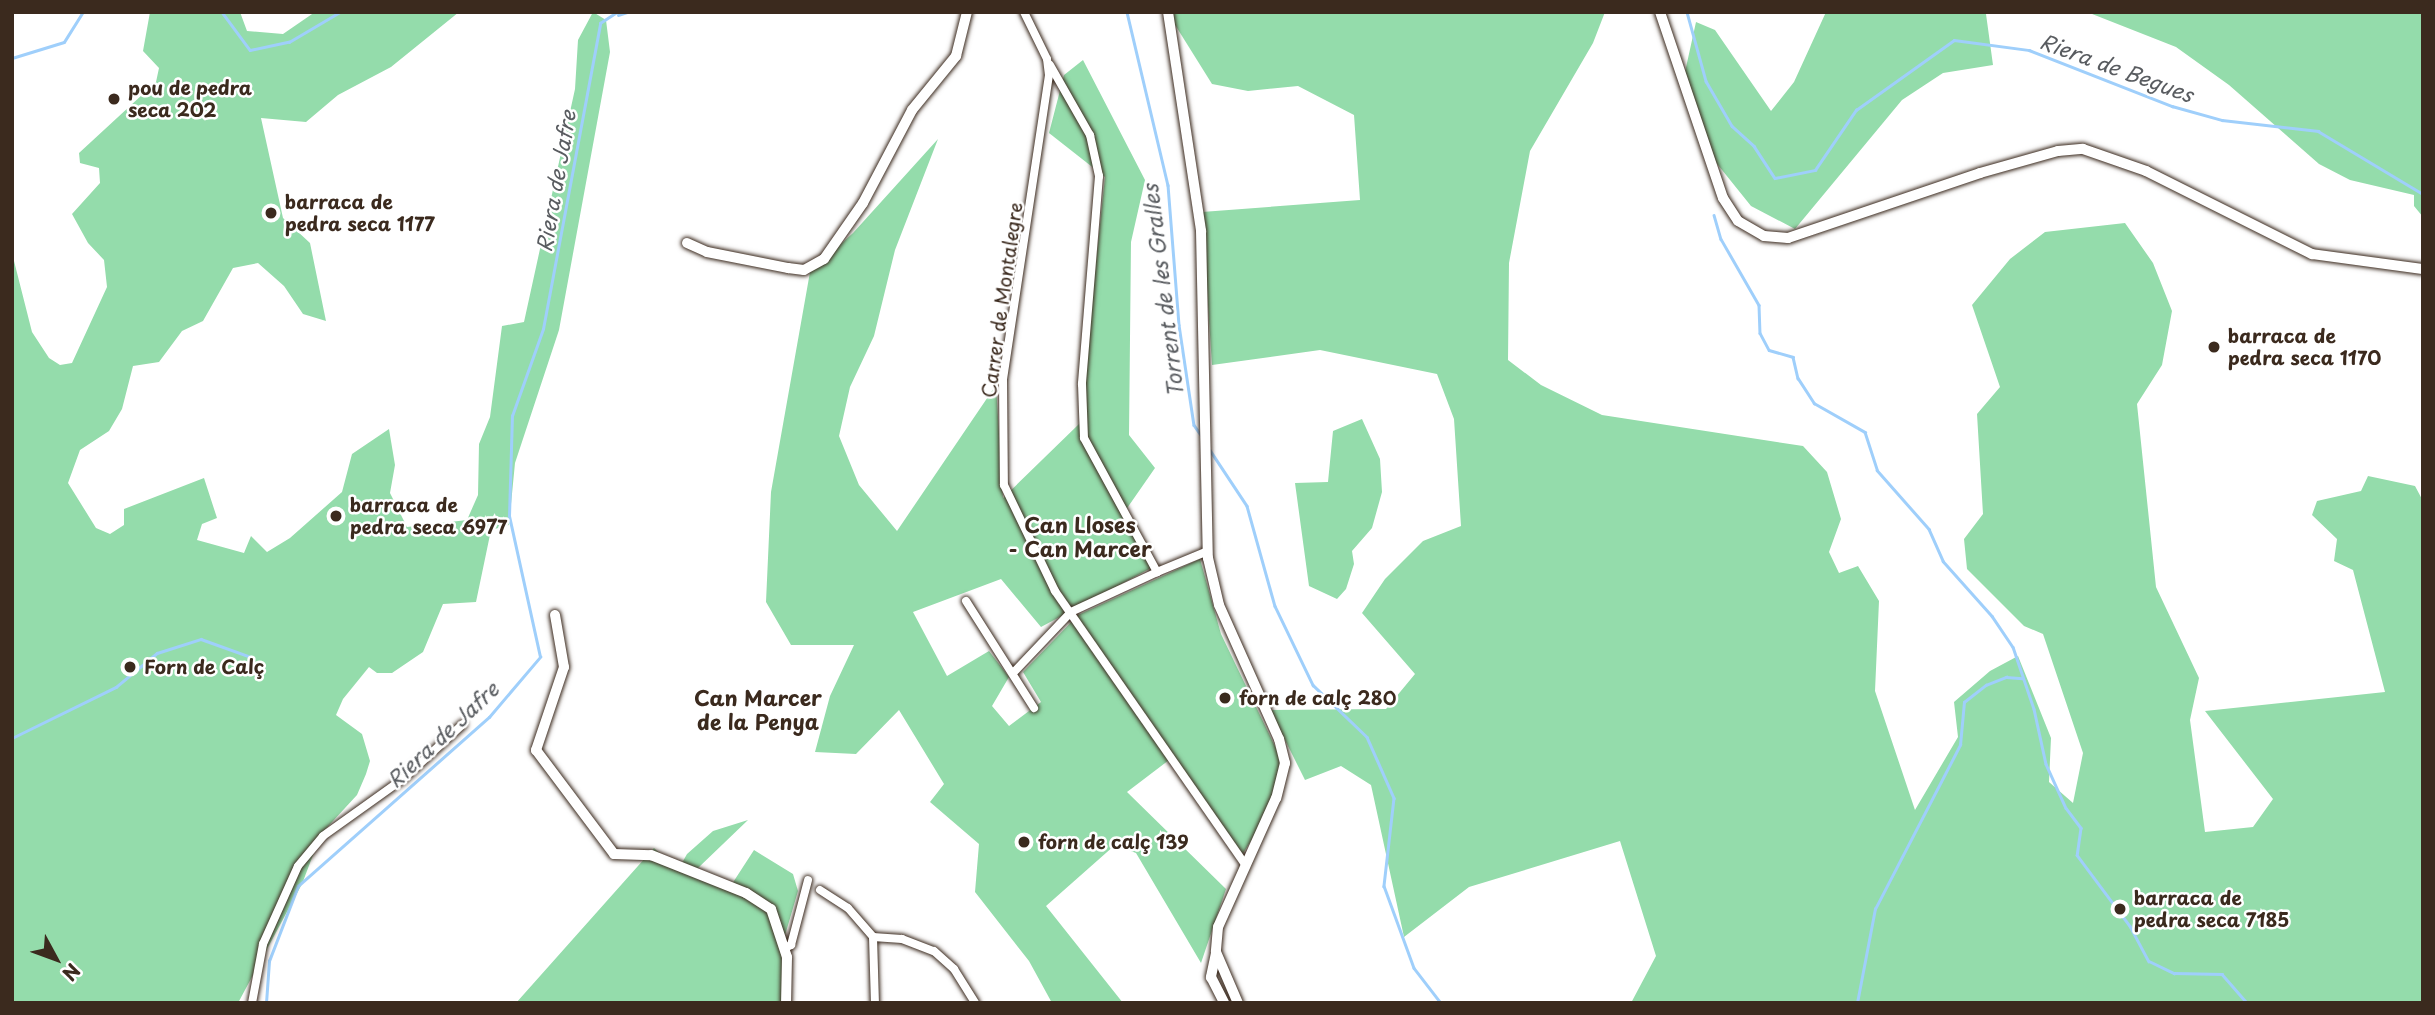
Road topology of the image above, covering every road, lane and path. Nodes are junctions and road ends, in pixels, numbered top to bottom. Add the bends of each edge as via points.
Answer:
1 (967, 12) edge
2 (1024, 12) edge
3 (1168, 12) edge
4 (1660, 12) edge
5 (1047, 59) junction
6 (687, 243) dead end
7 (2423, 269) edge
8 (1208, 551) junction
9 (1157, 572) junction
10 (966, 601) dead end
11 (1070, 612) junction
12 (555, 615) dead end
13 (1015, 671) junction
14 (1034, 708) dead end
15 (463, 724) dead end
16 (1244, 863) junction
17 (808, 880) dead end
18 (820, 890) dead end
19 (873, 937) junction
20 (785, 948) junction
21 (1216, 952) junction
22 (251, 1003) edge
23 (786, 1003) edge
24 (875, 1003) edge
25 (975, 1003) edge
26 (1224, 1003) edge
27 (1238, 1003) edge

1 - 6 street via 956,56 912,110 863,202 824,259 804,270 706,252
2 - 5 street
3 - 8 street via 1201,231
4 - 7 street via 1723,198 1738,220 1764,236 1788,238 1980,173 2057,151 2083,149 2146,171 2312,254
5 - 9 street via 1090,135 1100,176 1082,384 1084,438
5 - 11 street, Carrer de Montalegre via 1040,156 1003,380 1004,485 1044,571
8 - 9 street
8 - 16 street via 1219,605 1279,739 1285,763 1276,799
9 - 11 street
10 - 13 street
11 - 13 street
11 - 16 street, Carrer de Montalegre
12 - 20 street via 564,667 536,750 614,854 651,855 761,900 771,909
13 - 14 street
15 - 22 street via 403,779 323,836 298,866 263,944
16 - 21 street via 1219,928
17 - 20 street via 791,945
18 - 19 street via 848,908
19 - 24 street
19 - 25 street via 902,939 934,951 954,969
20 - 23 street
21 - 26 street via 1211,977
21 - 27 street

